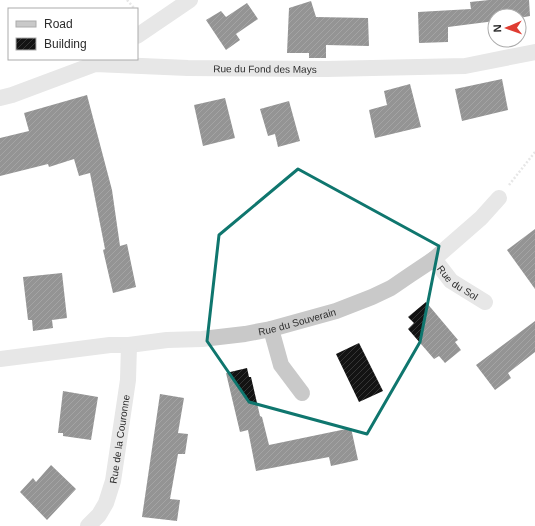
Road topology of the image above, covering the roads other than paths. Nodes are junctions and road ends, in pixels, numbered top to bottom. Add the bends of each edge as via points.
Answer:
1 (190, 0) edge
2 (138, 35) edge
3 (535, 52) edge
4 (98, 62) edge
5 (0, 98) edge
6 (499, 198) road end
7 (434, 259) junction
8 (485, 302) dead end
9 (271, 329) junction
10 (129, 345) junction
11 (0, 359) edge
12 (302, 393) dead end
13 (88, 526) edge

1 - 2 street
3 - 4 street, Rue du Fond des Mays via 465,66 188,68
4 - 5 street, Rue du Fond des Mays via 12,96
6 - 7 street, Rue du Souverain via 481,218
7 - 8 street, Rue du Sol via 451,281
7 - 9 street, Rue du Souverain via 391,288 353,306
9 - 10 street, Rue du Souverain
9 - 12 street via 281,365
10 - 11 street, Rue du Souverain via 110,345
10 - 13 street, Rue de la Couronne via 128,380 114,480 106,503

